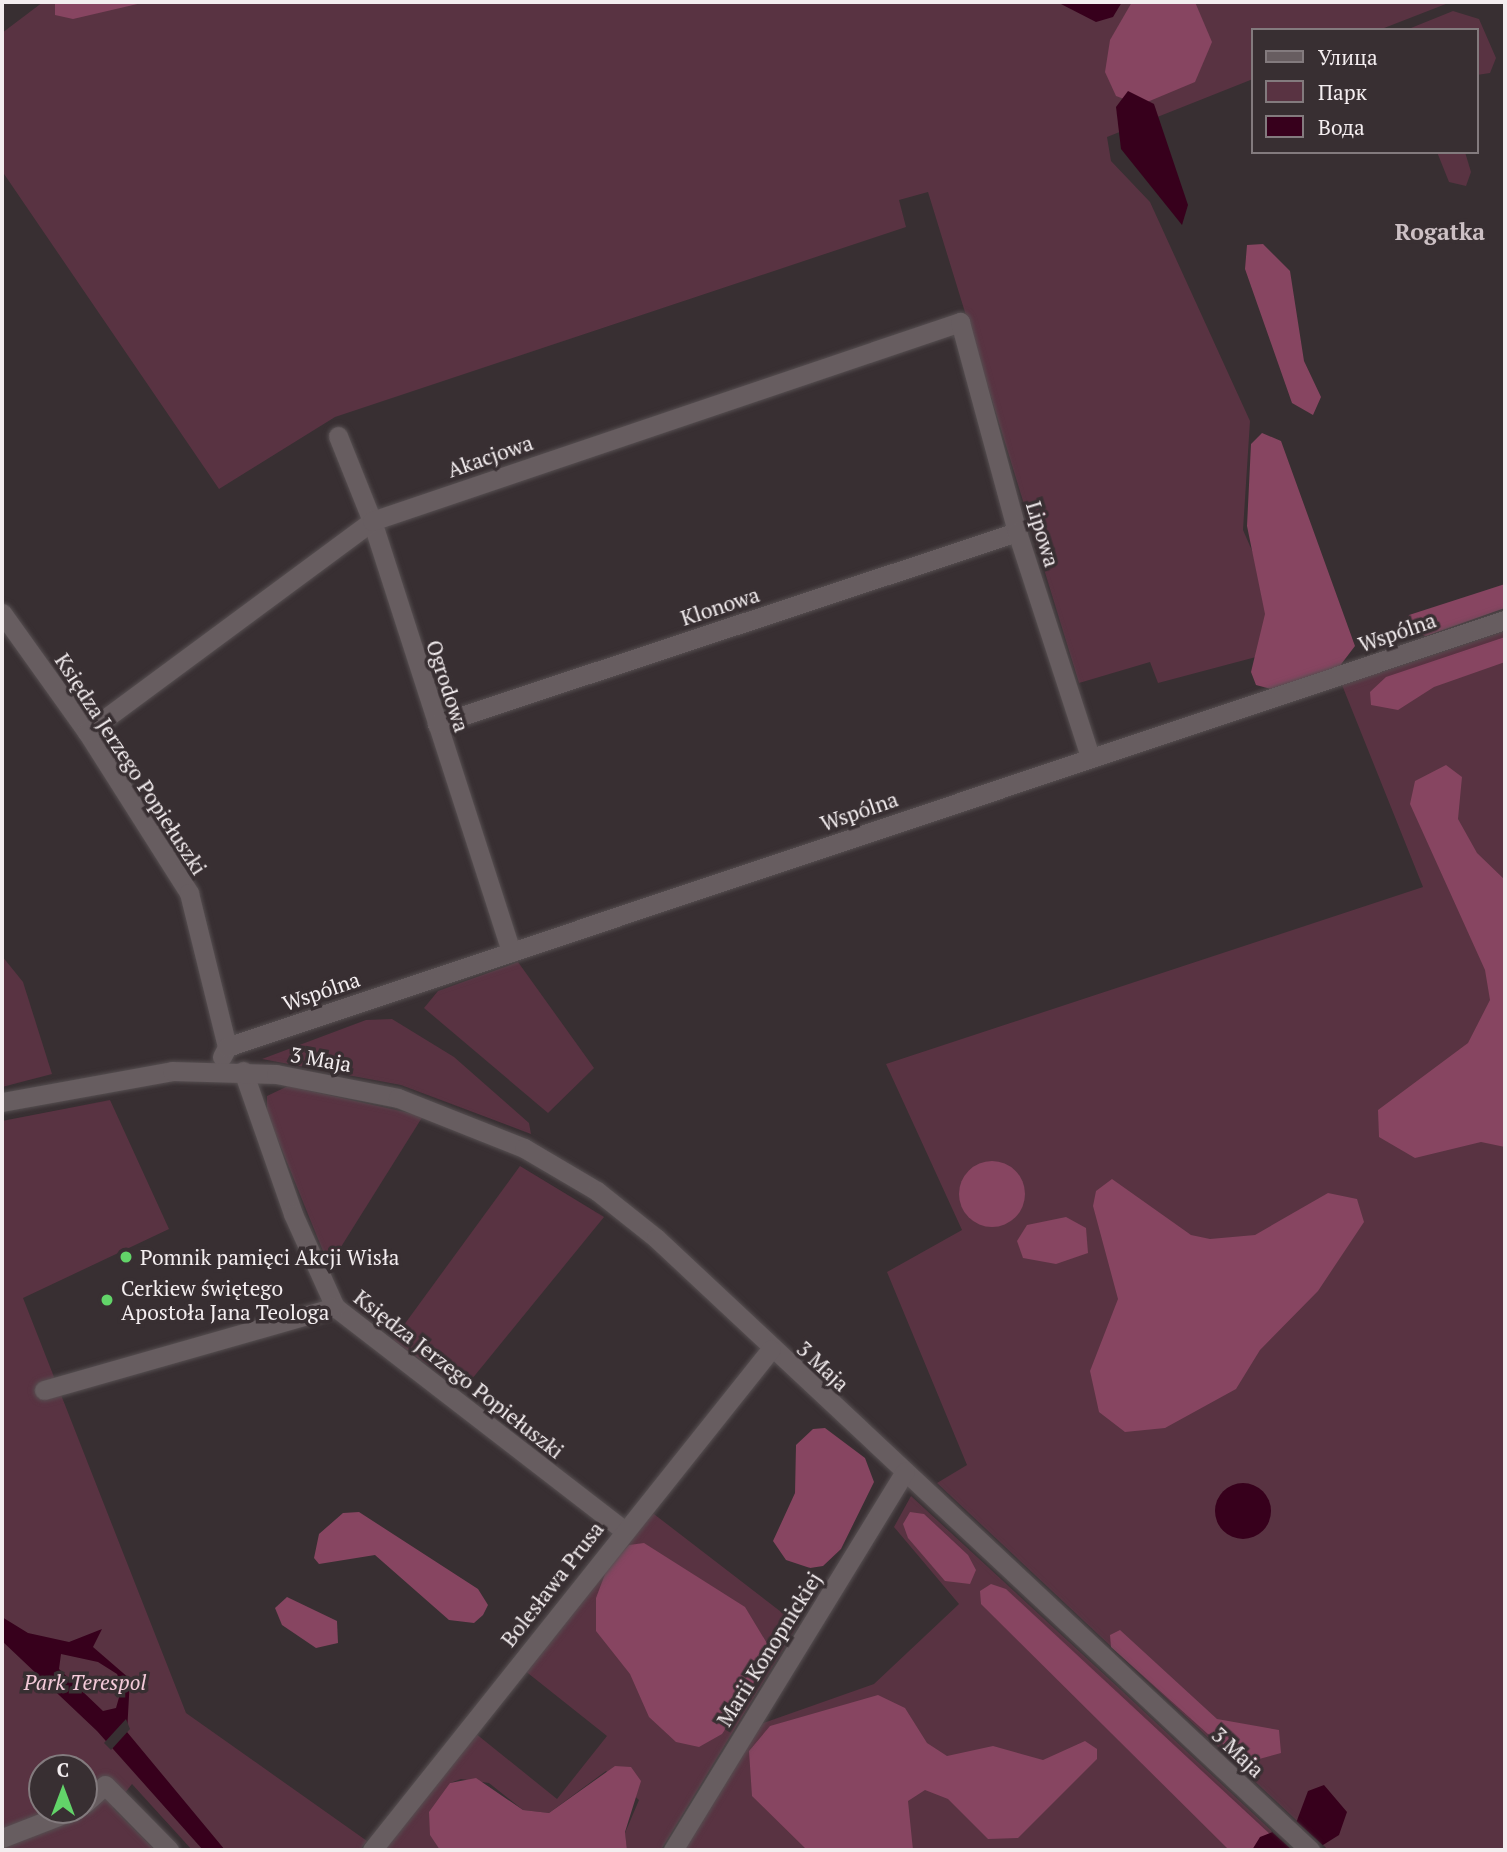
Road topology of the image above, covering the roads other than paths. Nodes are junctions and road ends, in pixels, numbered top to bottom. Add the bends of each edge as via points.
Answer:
1 (960, 321) joint
2 (338, 436) dead end
3 (372, 521) junction
4 (1017, 532) junction
5 (2, 613) edge
6 (1505, 620) edge
7 (437, 724) junction
8 (87, 732) junction
9 (1090, 757) junction
10 (511, 953) junction
11 (227, 1047) junction
12 (220, 1070) junction
13 (243, 1071) junction
14 (2, 1102) edge
15 (335, 1307) junction
16 (771, 1349) junction
17 (44, 1390) dead end
18 (905, 1472) junction
19 (624, 1530) junction
20 (98, 1791) edge
21 (38, 1824) edge
22 (2, 1838) edge
23 (169, 1850) edge
24 (372, 1850) edge
25 (673, 1850) edge
26 (1310, 1850) edge

1 - 3 street, Akacjowa
1 - 4 street, Lipowa
2 - 3 street, Ogrodowa
3 - 7 street, Ogrodowa
3 - 8 street, Akacjowa
4 - 7 street, Klonowa
4 - 9 street, Lipowa
5 - 8 street, Księdza Jerzego Popiełuszki
6 - 9 street, Wspólna
7 - 10 street, Ogrodowa
8 - 11 street, Księdza Jerzego Popiełuszki via 189,893
9 - 10 street, Wspólna
10 - 11 street, Wspólna
11 - 12 street
12 - 13 street, 3 Maja
12 - 14 street, 3 Maja via 120,1077
13 - 15 street, Księdza Jerzego Popiełuszki via 288,1202
13 - 16 street, 3 Maja via 398,1098 524,1148 597,1191 656,1238
15 - 17 street
15 - 19 street, Księdza Jerzego Popiełuszki
16 - 18 street, 3 Maja
16 - 19 street, Bolesława Prusa
18 - 25 street, Marii Konopnickiej
18 - 26 street, 3 Maja
19 - 24 street, Bolesława Prusa
20 - 23 street via 105,1785
21 - 22 street

